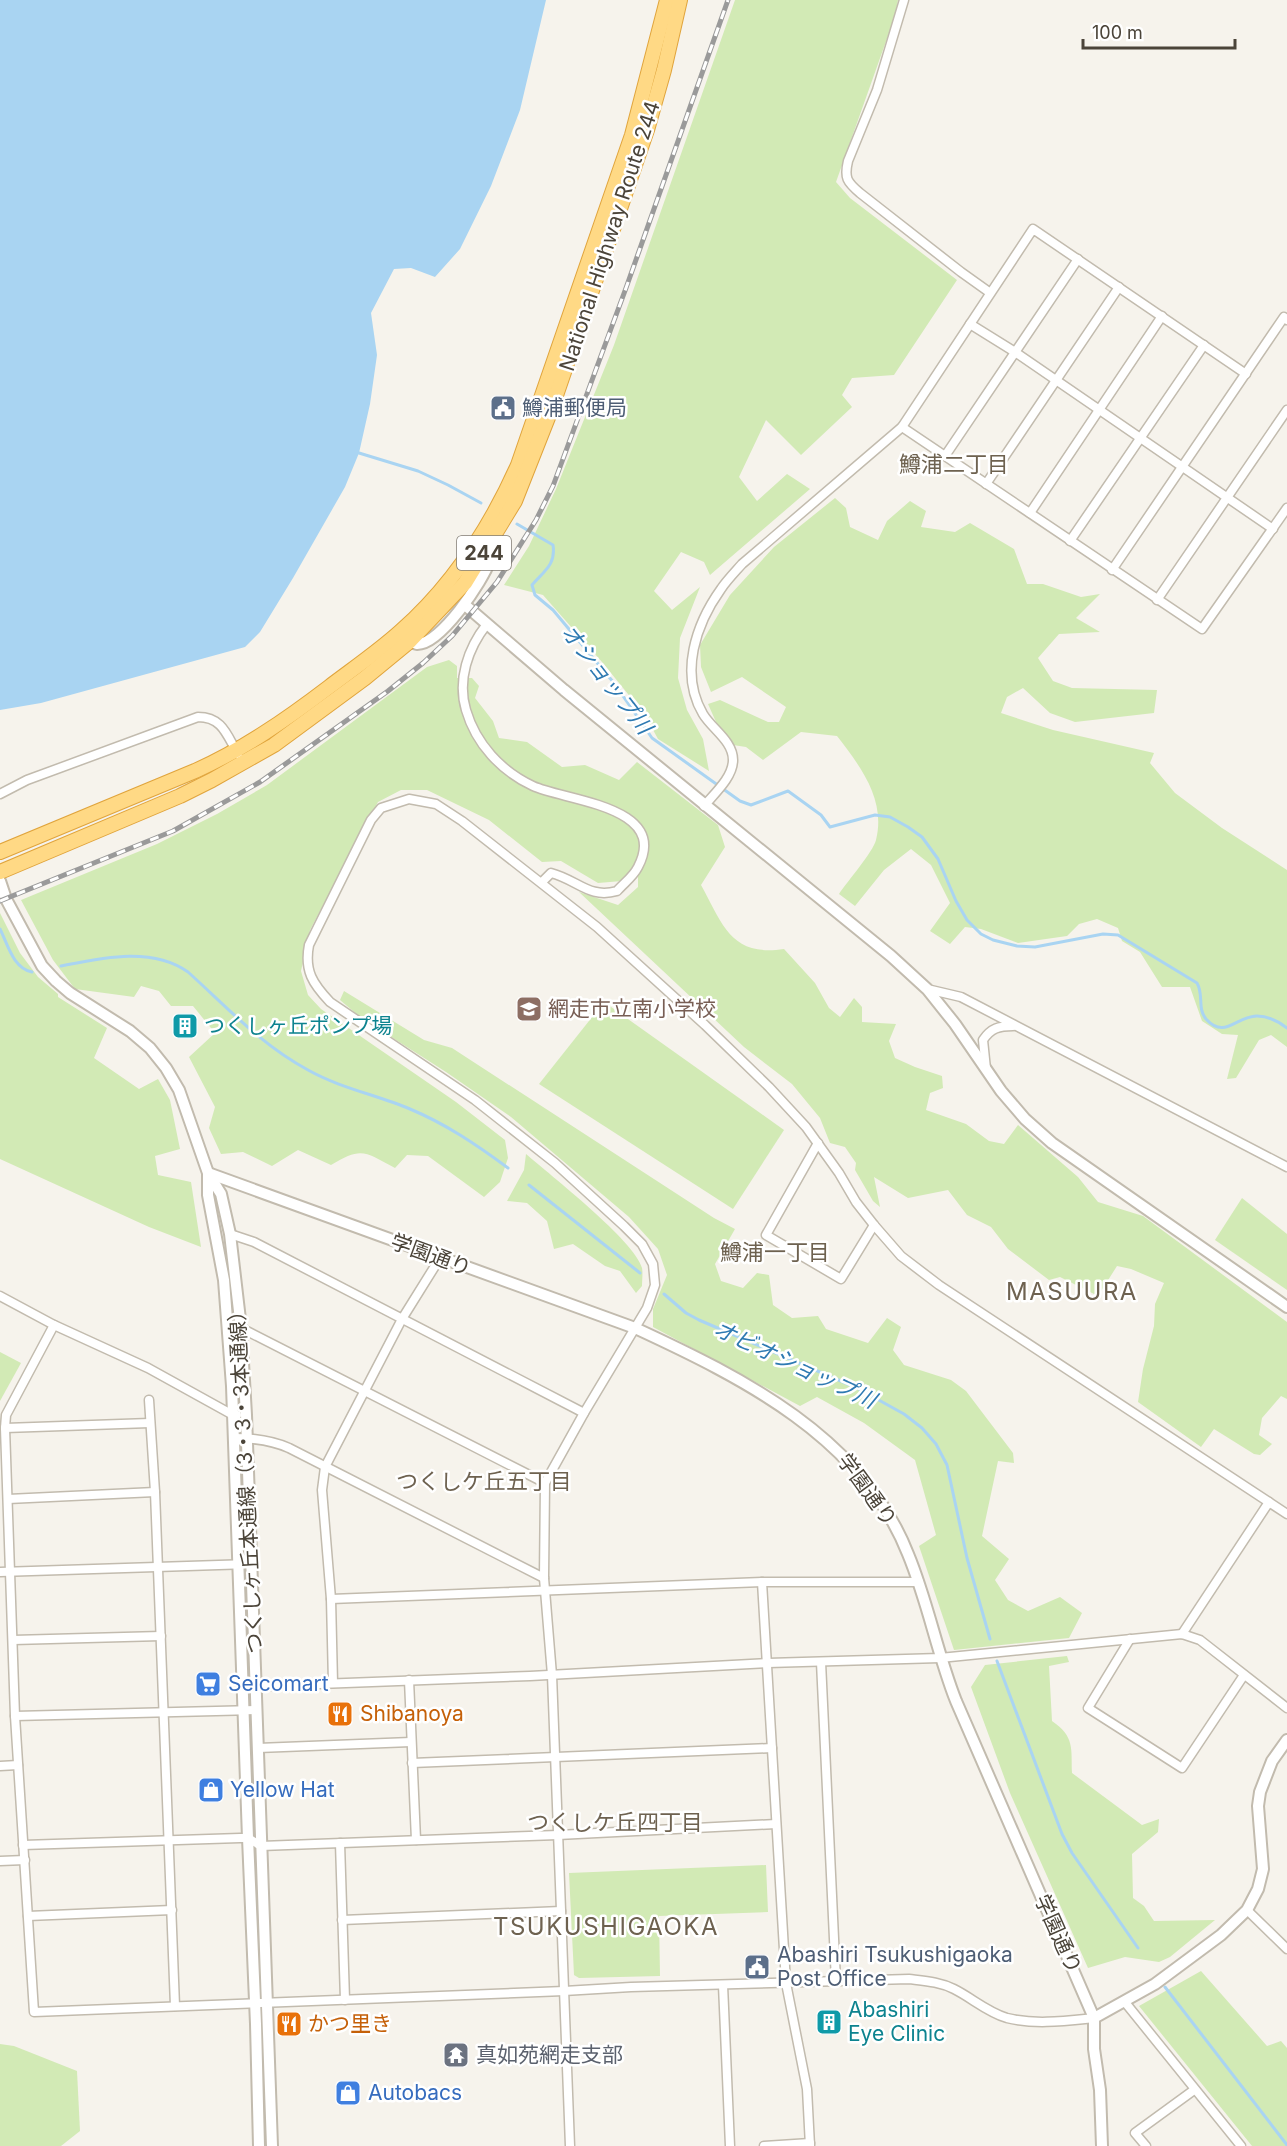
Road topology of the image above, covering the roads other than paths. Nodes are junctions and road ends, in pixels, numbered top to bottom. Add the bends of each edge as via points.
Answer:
1 (667, 0) edge
2 (680, 0) edge
3 (904, 0) edge
4 (1078, 260) junction
5 (1119, 287) junction
6 (989, 292) junction
7 (1161, 316) junction
8 (1287, 320) edge
9 (970, 324) junction
10 (1204, 345) junction
11 (1015, 352) junction
12 (1246, 374) junction
13 (1055, 380) junction
14 (1287, 410) edge
15 (1098, 411) junction
16 (902, 427) junction
17 (1141, 440) junction
18 (945, 456) junction
19 (1182, 467) junction
20 (986, 484) junction
21 (1227, 497) junction
22 (1287, 508) edge
23 (1030, 513) junction
24 (1273, 529) junction
25 (1070, 541) junction
26 (480, 549) junction
27 (1112, 570) junction
28 (1157, 600) junction
29 (465, 604) junction
30 (487, 624) junction
31 (405, 637) junction
32 (236, 750) junction
33 (244, 763) junction
34 (0, 794) edge
35 (704, 806) junction
36 (0, 852) edge
37 (0, 872) edge
38 (0, 881) edge
39 (542, 882) junction
40 (927, 989) junction
41 (1014, 1026) junction
42 (987, 1071) junction
43 (818, 1143) junction
44 (1287, 1167) edge
45 (208, 1173) junction
46 (874, 1225) junction
47 (230, 1234) junction
48 (440, 1258) junction
49 (0, 1296) edge
50 (1287, 1307) edge
51 (402, 1319) junction
52 (54, 1325) junction
53 (229, 1328) junction
54 (241, 1328) junction
55 (635, 1328) junction
56 (365, 1390) junction
57 (149, 1400) dead end
58 (584, 1413) junction
59 (233, 1415) junction
60 (246, 1415) junction
61 (150, 1423) junction
62 (5, 1428) junction
63 (233, 1438) junction
64 (246, 1438) junction
65 (326, 1467) junction
66 (545, 1483) junction
67 (155, 1492) junction
68 (8, 1499) junction
69 (1269, 1502) junction
70 (1287, 1514) edge
71 (250, 1563) junction
72 (237, 1564) junction
73 (158, 1566) junction
74 (11, 1571) junction
75 (0, 1572) edge
76 (544, 1578) junction
77 (762, 1582) junction
78 (919, 1582) junction
79 (546, 1590) junction
80 (331, 1599) junction
81 (1182, 1634) junction
82 (161, 1636) junction
83 (1130, 1639) junction
84 (13, 1640) junction
85 (940, 1658) junction
86 (820, 1662) junction
87 (768, 1663) junction
88 (552, 1675) junction
89 (1244, 1675) junction
90 (409, 1680) junction
91 (333, 1683) junction
92 (256, 1686) junction
93 (243, 1687) junction
94 (1287, 1708) edge
95 (244, 1710) junction
96 (257, 1710) junction
97 (163, 1712) junction
98 (15, 1716) junction
99 (1287, 1740) edge
100 (411, 1742) junction
101 (258, 1748) junction
102 (772, 1748) junction
103 (555, 1757) junction
104 (412, 1763) junction
105 (18, 1765) junction
106 (0, 1766) edge
107 (776, 1824) junction
108 (558, 1835) junction
109 (248, 1838) junction
110 (169, 1839) junction
111 (416, 1840) junction
112 (340, 1843) junction
113 (23, 1845) junction
114 (261, 1846) junction
115 (24, 1860) junction
116 (0, 1861) edge
117 (172, 1910) junction
118 (1247, 1910) junction
119 (561, 1911) junction
120 (28, 1916) junction
121 (342, 1920) junction
122 (1287, 1949) edge
123 (836, 1981) junction
124 (786, 1983) junction
125 (723, 1986) junction
126 (564, 1992) junction
127 (345, 2000) junction
128 (1124, 2001) junction
129 (255, 2002) junction
130 (267, 2002) junction
131 (175, 2006) junction
132 (1094, 2018) junction
133 (1194, 2090) junction
134 (810, 2145) edge
135 (259, 2146) edge
136 (272, 2146) edge
137 (570, 2146) edge
138 (730, 2146) edge
139 (764, 2146) edge
140 (1102, 2146) edge
141 (1146, 2146) edge
142 (1242, 2146) edge

1 - 26 highway, National Highway Route 244 / 244 via 632,135 518,465
2 - 26 highway, National Highway Route 244 / 244 via 647,130 551,410 515,501
3 - 6 street via 877,90 848,161 847,179
4 - 5 street
4 - 6 street via 1033,229
4 - 11 street
5 - 7 street
5 - 13 street
6 - 9 street
7 - 10 street
7 - 15 street
8 - 12 street via 1284,317
9 - 11 street
9 - 16 street
10 - 12 street
10 - 17 street
11 - 13 street
11 - 18 street
12 - 19 street
13 - 15 street
13 - 20 street
14 - 21 street
15 - 17 street
15 - 23 street
16 - 18 street
16 - 35 street via 742,564 704,615 691,660 692,680 703,714 728,744 733,759 729,775
17 - 19 street
17 - 25 street
18 - 20 street
19 - 21 street
19 - 27 street
20 - 23 street
21 - 24 street
21 - 28 street
22 - 24 street
23 - 25 street
24 - 28 street via 1202,629
25 - 27 street
26 - 29 street via 490,560
26 - 31 highway, National Highway Route 244 / 244
27 - 28 street
29 - 30 street
29 - 31 street via 429,641 417,644
30 - 35 street
30 - 39 street via 463,676 464,702 481,743 519,779 622,814 637,828 644,844 637,869 618,891 596,894 551,873
31 - 32 highway, National Highway Route 244 / 244
31 - 33 highway, National Highway Route 244 / 244 via 339,698
32 - 33 street
32 - 34 street via 218,721 198,717 27,780
32 - 36 highway, National Highway Route 244 / 244 via 165,784
33 - 37 highway, National Highway Route 244 / 244 via 180,796
35 - 40 street
38 - 45 street, つくしヶ丘本通線（3・3・3本通線） via 42,966 70,993 130,1031 166,1068 179,1090
39 - 43 street via 705,1025 769,1087
39 - 55 street via 451,812 421,800 394,803 381,808 370,820 316,928 306,960 315,985 330,1002 475,1100 555,1163 642,1244 653,1264 655,1285
40 - 41 street via 961,997
40 - 42 street
41 - 42 street via 999,1026 983,1040
41 - 44 street
42 - 50 street via 1025,1119 1052,1143
43 - 46 street
43 - 46 street via 766,1235 841,1279
45 - 47 street, つくしヶ丘本通線（3・3・3本通線） via 221,1194
45 - 48 street, 学園通り
45 - 53 street, つくしヶ丘本通線（3・3・3本通線）
46 - 69 street via 901,1256 939,1285
47 - 51 street via 254,1242
47 - 54 street, つくしヶ丘本通線（3・3・3本通線）
48 - 51 street
48 - 55 street, 学園通り
49 - 52 street
51 - 56 street
51 - 58 street
52 - 59 street via 148,1368
52 - 62 street via 6,1415
53 - 54 street
53 - 59 street, つくしヶ丘本通線（3・3・3本通線）
54 - 56 street
54 - 60 street, つくしヶ丘本通線（3・3・3本通線）
55 - 58 street
55 - 78 street, 学園通り via 750,1386 838,1450 893,1522
56 - 65 street
56 - 66 street
57 - 61 street
58 - 66 street
59 - 60 street
59 - 63 street, つくしヶ丘本通線（3・3・3本通線）
60 - 64 street, つくしヶ丘本通線（3・3・3本通線）
61 - 62 street
61 - 67 street
62 - 68 street
63 - 64 street
63 - 72 street, つくしヶ丘本通線（3・3・3本通線）
64 - 65 street via 278,1443
64 - 71 street, つくしヶ丘本通線（3・3・3本通線）
65 - 76 street
65 - 80 street via 322,1490
66 - 76 street
67 - 68 street
67 - 73 street
68 - 74 street
69 - 70 street
69 - 81 street
71 - 72 street
71 - 92 street, つくしヶ丘本通線（3・3・3本通線）
72 - 73 street
72 - 93 street, つくしヶ丘本通線（3・3・3本通線）
73 - 74 street
73 - 82 street
74 - 75 street
74 - 84 street
76 - 79 street
77 - 78 street
77 - 79 street
77 - 87 street
78 - 85 street, 学園通り
79 - 80 street
79 - 88 street
80 - 91 street
81 - 83 street
81 - 89 street via 1200,1640
82 - 84 street
82 - 97 street
83 - 85 street
83 - 89 street via 1088,1708 1182,1768
84 - 98 street
85 - 86 street
85 - 132 street, 学園通り via 979,1758
86 - 87 street
86 - 123 street
87 - 88 street
87 - 102 street
88 - 90 street
88 - 103 street
89 - 94 street
90 - 91 street
90 - 100 street
91 - 92 street
92 - 93 street
92 - 96 street, つくしヶ丘本通線（3・3・3本通線）
93 - 95 street, つくしヶ丘本通線（3・3・3本通線）
95 - 96 street
95 - 97 street
95 - 109 street, つくしヶ丘本通線（3・3・3本通線）
96 - 101 street, つくしヶ丘本通線（3・3・3本通線）
97 - 98 street
97 - 110 street
98 - 105 street
99 - 118 street via 1272,1761 1260,1792 1263,1869
100 - 101 street
100 - 104 street
101 - 114 street, つくしヶ丘本通線（3・3・3本通線）
102 - 103 street
102 - 107 street
103 - 104 street
103 - 108 street
104 - 111 street
105 - 106 street
105 - 113 street
107 - 108 street
107 - 124 street
108 - 111 street
108 - 119 street
109 - 110 street
109 - 114 street
109 - 129 street, つくしヶ丘本通線（3・3・3本通線）
110 - 113 street
110 - 117 street
111 - 112 street
112 - 114 street
112 - 121 street
113 - 115 street
114 - 130 street, つくしヶ丘本通線（3・3・3本通線）
115 - 116 street
115 - 120 street
117 - 120 street
117 - 131 street
118 - 122 street
118 - 128 street via 1199,1953
119 - 121 street
119 - 126 street
120 - 131 street via 34,2012
121 - 127 street
123 - 124 street
123 - 132 street via 909,1978 952,1988 1005,2017 1024,2021
124 - 125 street
124 - 134 street via 807,2089
125 - 126 street
125 - 138 street
126 - 127 street
126 - 137 street
127 - 130 street
128 - 132 street
128 - 133 street
129 - 130 street
129 - 131 street
129 - 135 street, つくしヶ丘本通線（3・3・3本通線）
130 - 136 street, つくしヶ丘本通線（3・3・3本通線）
132 - 140 street, 学園通り
133 - 141 street via 1135,2133
133 - 142 street
134 - 139 street

